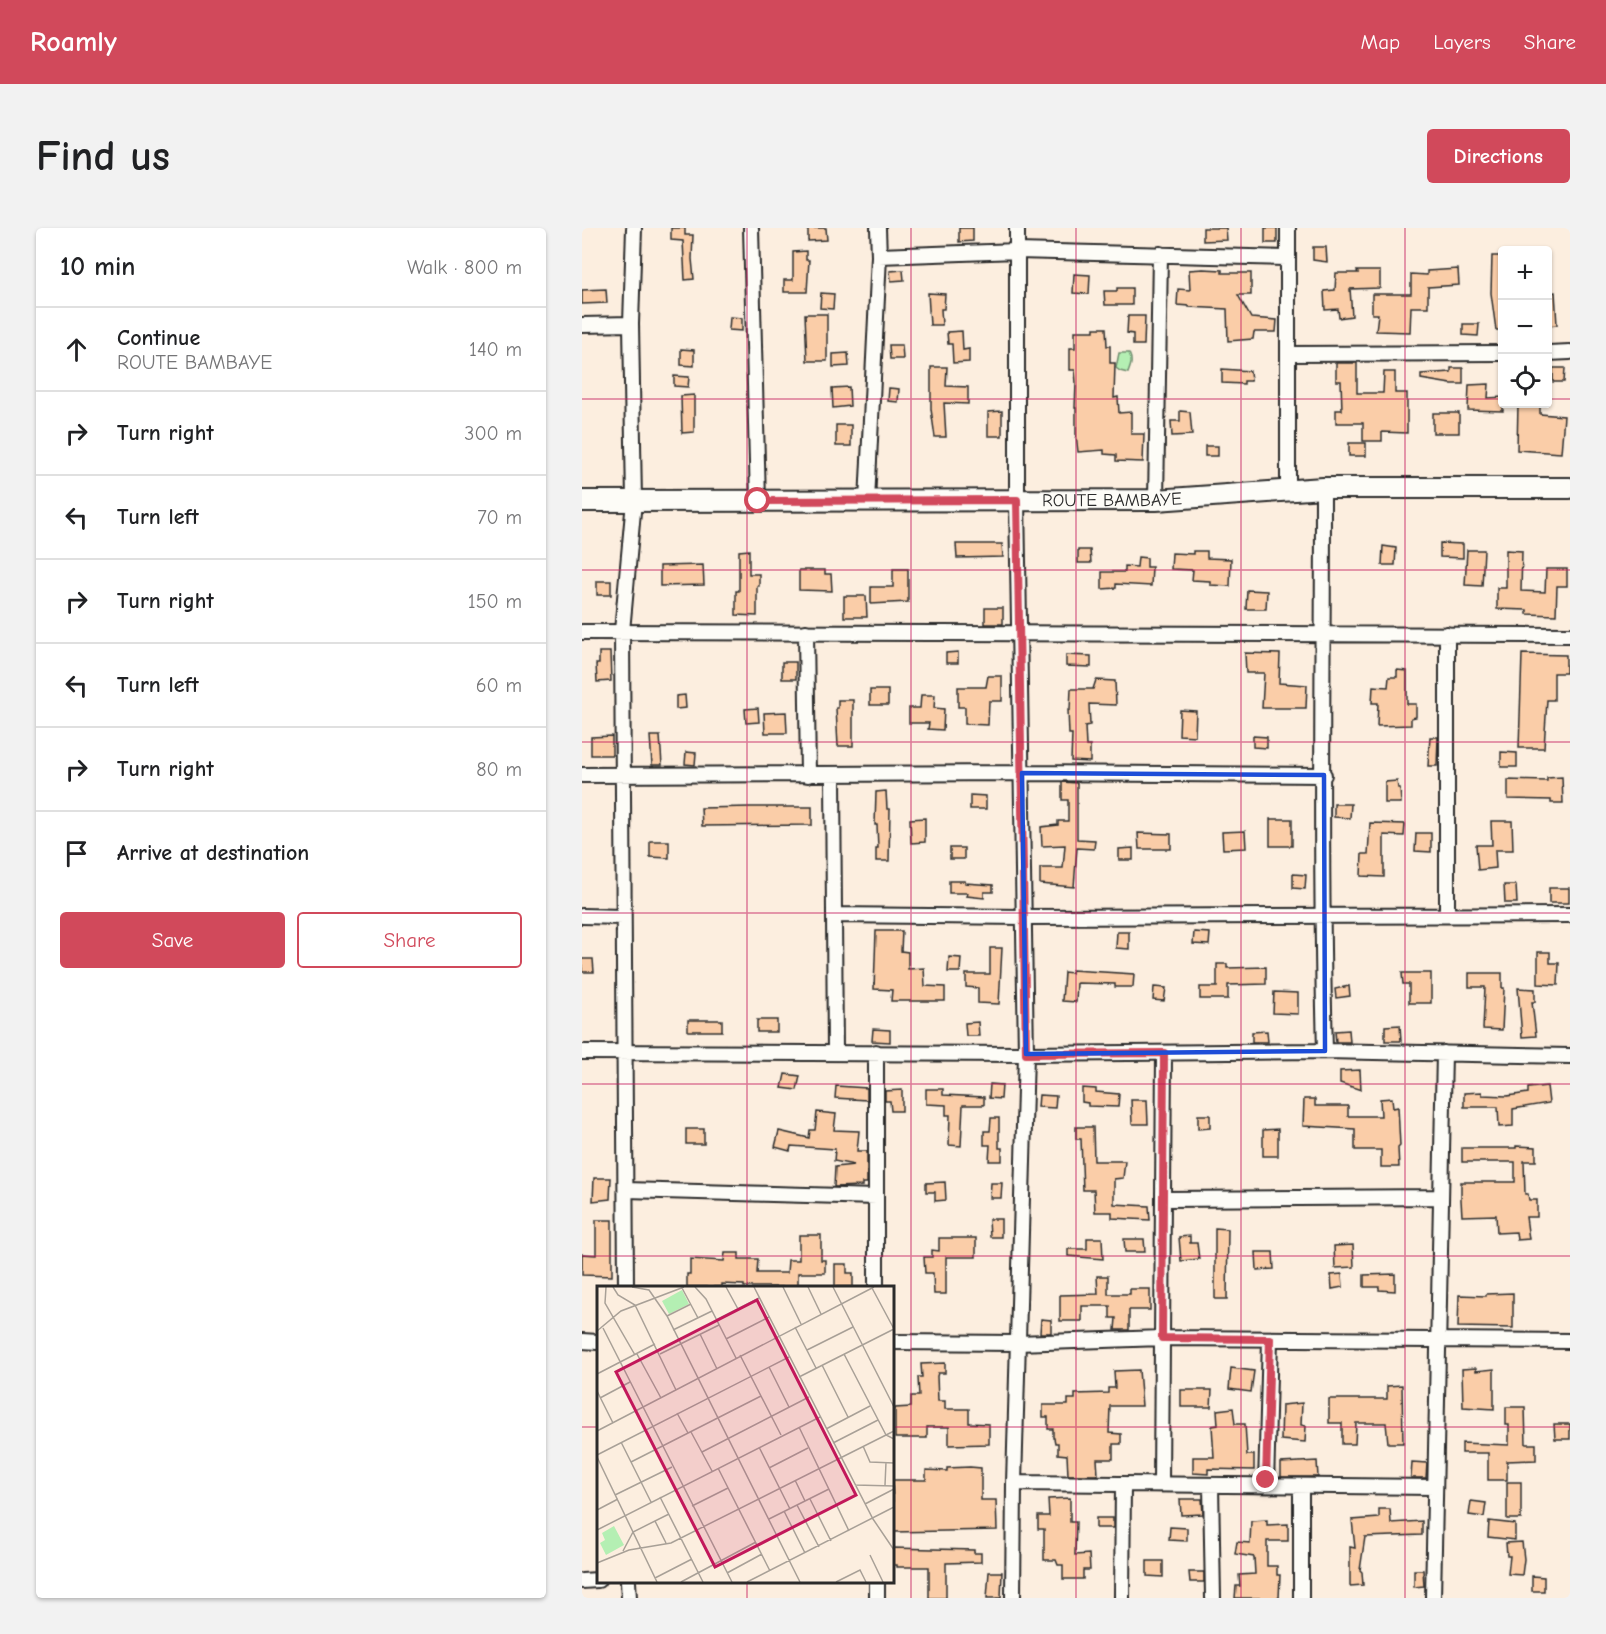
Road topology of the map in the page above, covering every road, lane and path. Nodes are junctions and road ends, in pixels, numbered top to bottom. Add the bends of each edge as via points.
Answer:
1 (634, 228) edge
2 (751, 228) edge
3 (878, 228) edge
4 (1017, 228) edge
5 (1288, 228) edge
6 (1017, 251) junction
7 (1160, 254) junction
8 (879, 256) junction
9 (1287, 258) junction
10 (631, 324) junction
11 (582, 325) edge
12 (1552, 352) edge
13 (1570, 352) edge
14 (1498, 353) edge
15 (1289, 354) junction
16 (1323, 488) junction
17 (1570, 488) edge
18 (1288, 491) junction
19 (1017, 500) junction
20 (1156, 500) junction
21 (582, 501) edge
22 (634, 501) junction
23 (758, 501) junction
24 (867, 501) junction
25 (622, 631) junction
26 (582, 632) edge
27 (806, 632) junction
28 (1020, 632) junction
29 (1323, 634) junction
30 (1447, 634) junction
31 (1570, 635) edge
32 (1022, 773) junction
33 (582, 775) edge
34 (808, 775) junction
35 (833, 775) junction
36 (1323, 775) junction
37 (623, 776) junction
38 (834, 915) junction
39 (1447, 915) junction
40 (1570, 915) edge
41 (582, 916) edge
42 (1321, 916) junction
43 (623, 917) junction
44 (1024, 917) junction
45 (1325, 1051) junction
46 (582, 1052) edge
47 (625, 1052) junction
48 (835, 1053) junction
49 (876, 1053) junction
50 (1164, 1053) junction
51 (1443, 1053) junction
52 (1026, 1054) junction
53 (1570, 1056) edge
54 (626, 1190) junction
55 (876, 1197) junction
56 (1440, 1197) junction
57 (1163, 1199) junction
58 (626, 1286) edge
59 (876, 1286) edge
60 (1162, 1338) junction
61 (1270, 1339) junction
62 (1437, 1340) junction
63 (582, 1341) edge
64 (1570, 1341) edge
65 (597, 1342) edge
66 (894, 1342) edge
67 (1017, 1343) junction
68 (1014, 1483) junction
69 (1123, 1484) junction
70 (1161, 1485) junction
71 (1211, 1485) junction
72 (1266, 1485) junction
73 (1301, 1486) junction
74 (1435, 1487) junction
75 (597, 1580) edge
76 (582, 1581) edge
77 (628, 1583) edge
78 (629, 1598) edge
79 (1013, 1598) edge
80 (1122, 1598) edge
81 (1213, 1598) edge
82 (1300, 1598) edge
83 (1433, 1598) edge

1 - 10 street
2 - 23 street
3 - 8 street
4 - 6 street
5 - 9 street
6 - 7 street
6 - 8 street
6 - 19 street
7 - 9 street
7 - 20 street
8 - 24 street
9 - 15 street
10 - 11 street
10 - 22 street
12 - 13 street
14 - 15 street
15 - 18 street
16 - 17 street, ROUTE BAMBAYE
16 - 18 street, ROUTE BAMBAYE
16 - 29 street
18 - 20 street, ROUTE BAMBAYE
19 - 20 street, ROUTE BAMBAYE
19 - 24 street, ROUTE BAMBAYE
19 - 28 street
21 - 22 street, ROUTE BAMBAYE
22 - 23 street, ROUTE BAMBAYE
22 - 25 street
23 - 24 street, ROUTE BAMBAYE
25 - 26 street
25 - 27 street
25 - 37 street
27 - 28 street
27 - 34 street
28 - 29 street
28 - 32 street
29 - 30 street
29 - 36 street
30 - 31 street
30 - 39 street
32 - 35 street
32 - 36 street
32 - 44 street
33 - 37 street
34 - 35 street
34 - 37 street
35 - 38 street
36 - 42 street
37 - 43 street
38 - 44 street
38 - 48 street
39 - 40 street
39 - 42 street
41 - 43 street
42 - 44 street
42 - 45 street
43 - 47 street
44 - 52 street
45 - 50 street
45 - 51 street
46 - 47 street
47 - 48 street
47 - 54 street
48 - 49 street
49 - 52 street
49 - 55 street
50 - 52 street
50 - 57 street
51 - 53 street
51 - 56 street
52 - 67 street
54 - 55 street
54 - 58 street
55 - 59 street
56 - 57 street
56 - 62 street
57 - 60 street
60 - 61 street
60 - 67 street
60 - 70 street
61 - 62 street
61 - 72 street
62 - 64 street
62 - 74 street
63 - 65 street
66 - 67 street
67 - 68 street
68 - 69 street
68 - 79 street
69 - 70 street
69 - 80 street
70 - 71 street
71 - 72 street
71 - 81 street
72 - 73 street
73 - 74 street
73 - 82 street
74 - 83 street
75 - 76 street
77 - 78 street

